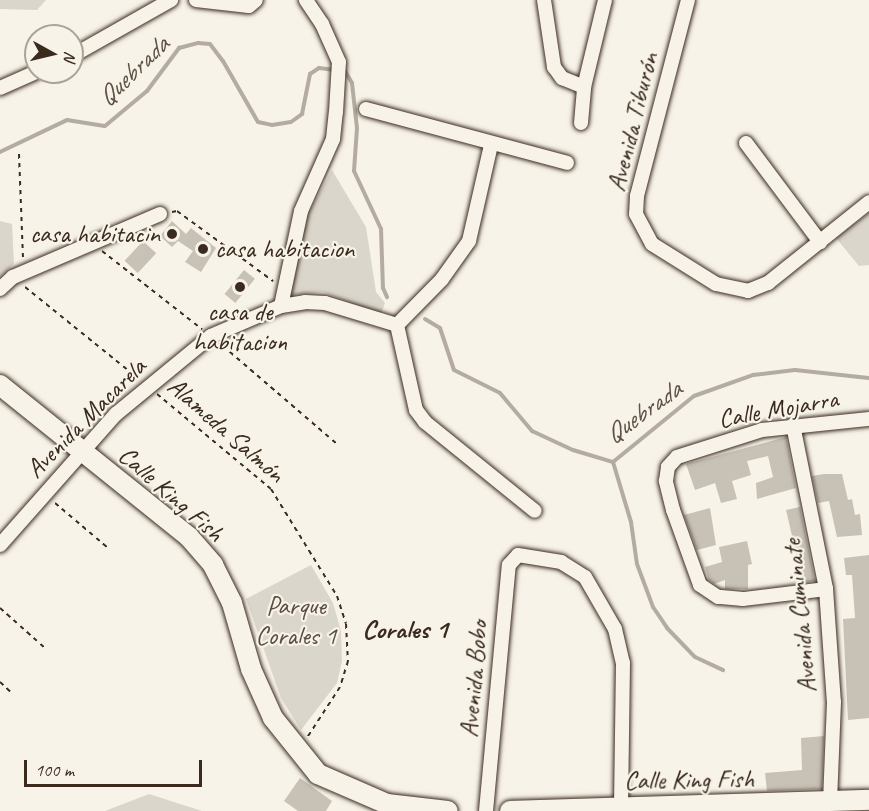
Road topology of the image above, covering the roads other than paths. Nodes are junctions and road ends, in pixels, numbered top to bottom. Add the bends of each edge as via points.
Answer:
1 (171, 0) edge
2 (196, 0) edge
3 (256, 0) edge
4 (306, 0) edge
5 (543, 0) edge
6 (605, 0) edge
7 (688, 0) edge
8 (84, 49) edge
9 (24, 77) edge
10 (584, 87) junction
11 (0, 88) edge
12 (366, 109) dead end
13 (581, 123) dead end
14 (746, 143) dead end
15 (491, 145) junction
16 (567, 163) dead end
17 (869, 202) edge
18 (160, 214) road end
19 (820, 242) junction
20 (0, 289) edge
21 (281, 306) junction
22 (397, 325) junction
23 (0, 386) edge
24 (869, 419) edge
25 (792, 425) junction
26 (80, 451) junction
27 (535, 511) dead end
28 (0, 545) edge
29 (826, 589) junction
30 (869, 800) edge
31 (830, 803) junction
32 (621, 808) junction
33 (448, 811) edge
34 (486, 811) edge
35 (510, 811) edge

1 - 8 street
2 - 3 street via 249,6
4 - 21 street via 339,62 333,139 301,211
5 - 10 street via 554,67 562,78
6 - 10 street
7 - 19 street, Avenida Tiburón via 639,187 636,214 643,232 679,264 732,290 748,291 768,283
9 - 11 street
10 - 13 street
12 - 15 street
14 - 19 street
15 - 16 street
15 - 22 street via 469,241 442,279
17 - 19 street, Avenida Tiburón
18 - 20 street via 20,274
21 - 22 street, Avenida Macarela via 325,303
21 - 26 street, Avenida Macarela via 211,336 148,387
22 - 27 street via 416,410 425,422
23 - 26 street, Calle King Fish
24 - 25 street, Calle Mojarra
25 - 29 street, Avenida Cuminate
25 - 29 street, Calle Mojarra via 714,443 677,457 668,466 666,481 689,563 700,585 718,597 743,600
26 - 28 street, Avenida Macarela
26 - 33 street, Calle King Fish via 189,537 213,565 232,603 251,669 273,718 318,774 387,804
29 - 31 street, Avenida Cuminate via 834,702
30 - 31 street, Calle King Fish
31 - 32 street, Calle King Fish
32 - 34 street, Avenida Bobo via 623,663 615,628 585,577 561,562 518,555 509,565
32 - 35 street, Calle King Fish

